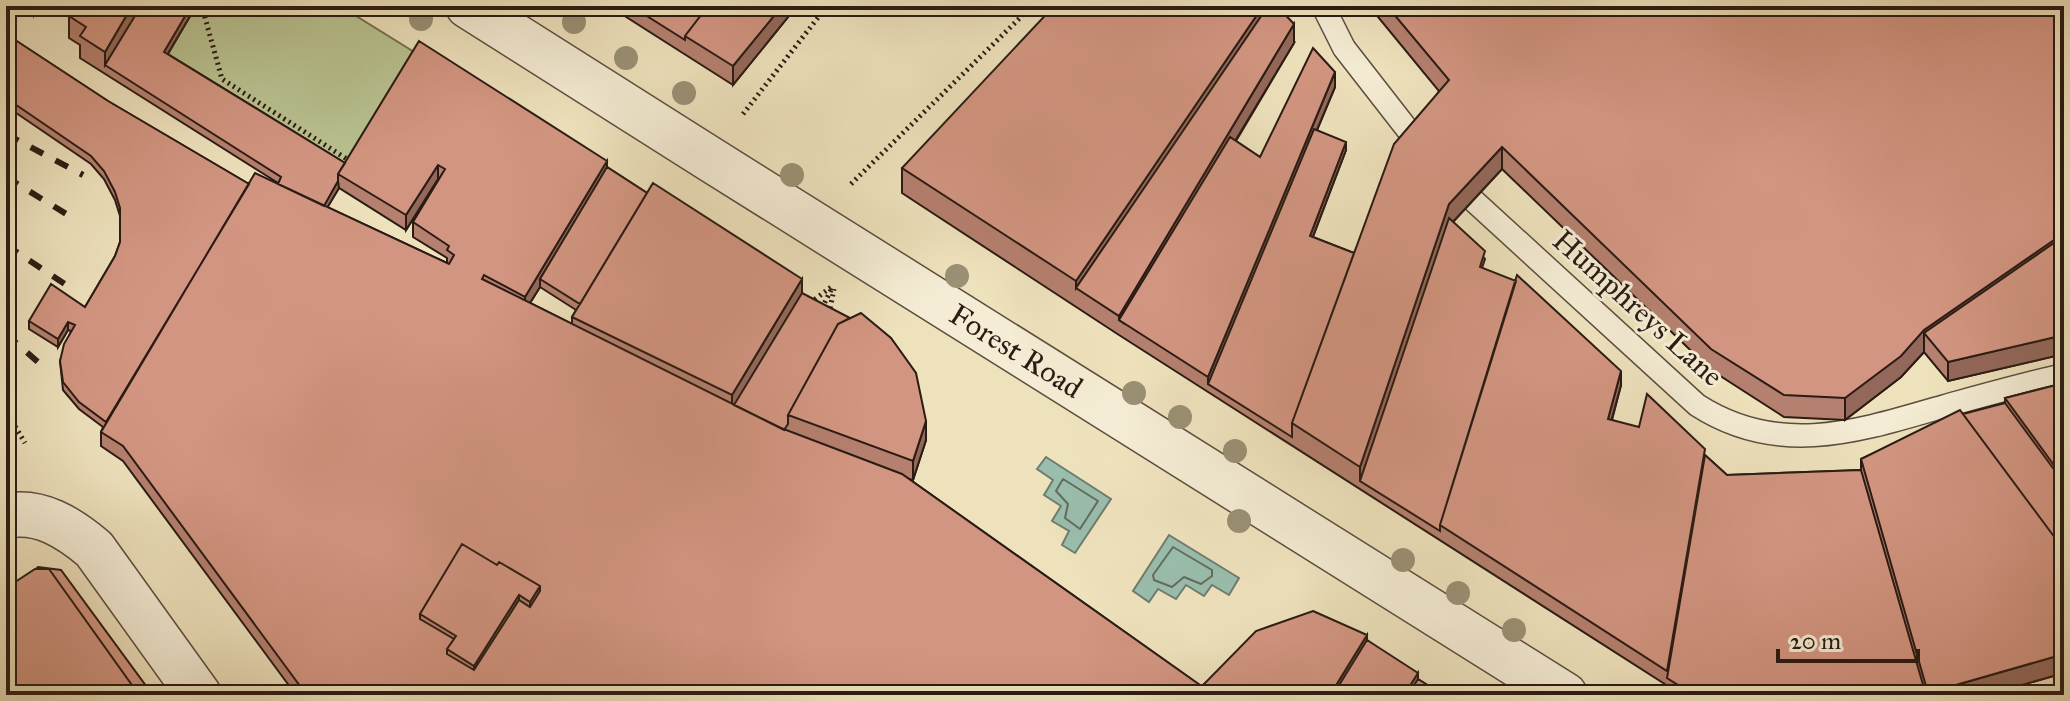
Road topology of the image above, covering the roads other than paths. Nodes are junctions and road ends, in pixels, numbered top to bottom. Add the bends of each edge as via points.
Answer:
1 (468, 6) edge
2 (1323, 6) edge
3 (2064, 375) edge
4 (6, 516) edge
5 (199, 695) edge
6 (1565, 695) edge

1 - 6 street, Forest Road
2 - 3 lane, Humphreys Lane via 1344,48 1434,164 1697,405 1720,419 1760,431 1821,437
4 - 5 street via 49,519 94,549

